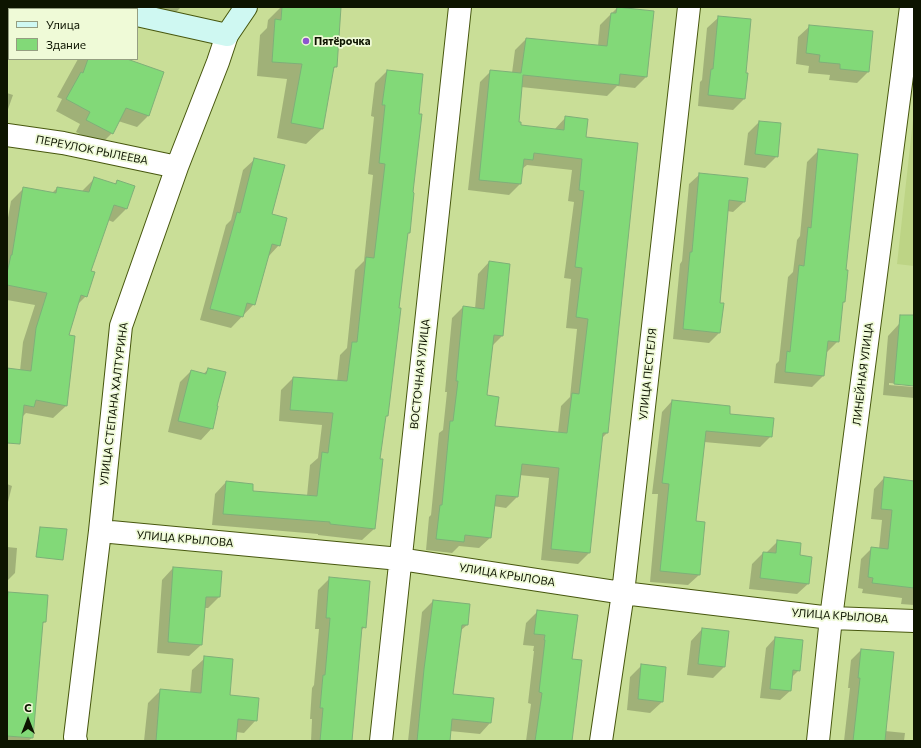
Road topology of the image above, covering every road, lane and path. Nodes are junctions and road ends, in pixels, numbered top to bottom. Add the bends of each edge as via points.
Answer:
1 (246, 7) edge
2 (460, 7) edge
3 (690, 7) edge
4 (911, 7) edge
5 (138, 15) edge
6 (227, 35) junction
7 (8, 139) edge
8 (177, 167) junction
9 (100, 531) junction
10 (400, 559) junction
11 (623, 592) junction
12 (831, 618) junction
13 (914, 621) edge
14 (76, 741) edge
15 (381, 741) edge
16 (601, 741) edge
17 (818, 741) edge

1 - 6 street
2 - 10 street, ВОСТОЧНАЯ УЛИЦА
3 - 11 street, УЛИЦА ПЕСТЕЛЯ
4 - 12 street, ЛИНЕЙНАЯ УЛИЦА
5 - 6 street
6 - 8 street, УЛИЦА СТЕПАНА ХАЛТУРИНА
7 - 8 street, ПЕРЕУЛОК РЫЛЕЕВА via 63,143
8 - 9 street, УЛИЦА СТЕПАНА ХАЛТУРИНА via 121,326
9 - 10 street, УЛИЦА КРЫЛОВА
9 - 14 street, УЛИЦА СТЕПАНА ХАЛТУРИНА
10 - 11 street, УЛИЦА КРЫЛОВА
10 - 15 street, ВОСТОЧНАЯ УЛИЦА
11 - 12 street, УЛИЦА КРЫЛОВА
11 - 16 street, УЛИЦА ПЕСТЕЛЯ
12 - 13 street, УЛИЦА КРЫЛОВА
12 - 17 street, ЛИНЕЙНАЯ УЛИЦА

